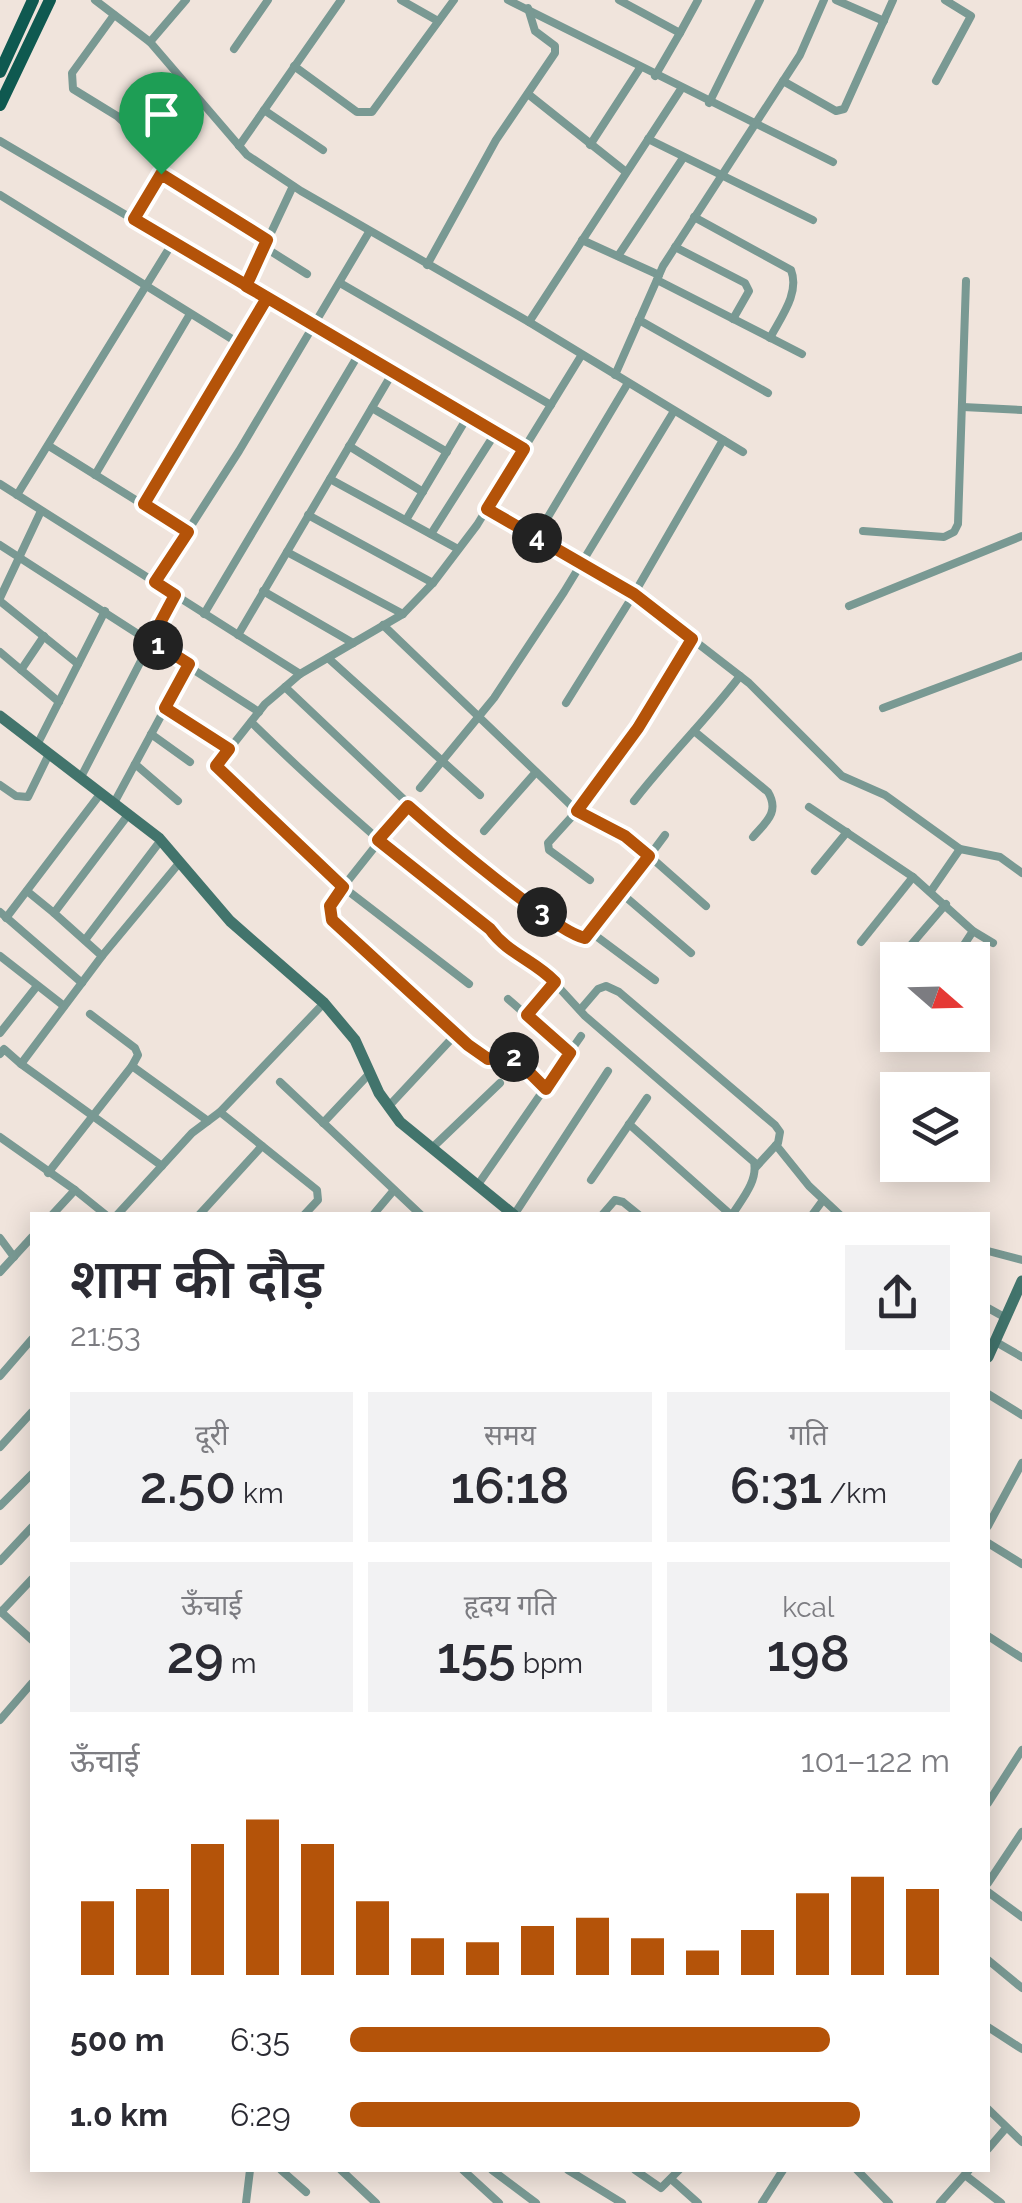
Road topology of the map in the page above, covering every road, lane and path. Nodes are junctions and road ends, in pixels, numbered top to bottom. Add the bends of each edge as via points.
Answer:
1 (50, 0) edge
2 (95, 0) edge
3 (186, 0) edge
4 (268, 0) edge
5 (341, 0) edge
6 (401, 0) edge
7 (454, 0) edge
8 (508, 0) edge
9 (620, 0) edge
10 (651, 0) edge
11 (698, 0) edge
12 (760, 0) edge
13 (824, 0) edge
14 (836, 0) edge
15 (893, 0) edge
16 (944, 0) edge
17 (27, 2) edge
18 (528, 8) junction
19 (644, 13) junction
20 (114, 15) junction
21 (438, 21) junction
22 (884, 21) junction
23 (680, 33) junction
24 (150, 42) junction
25 (234, 49) dead end
26 (294, 66) junction
27 (640, 68) junction
28 (0, 72) edge
29 (655, 76) junction
30 (783, 80) junction
31 (936, 81) dead end
32 (681, 89) junction
33 (528, 94) junction
34 (709, 102) junction
35 (0, 105) edge
36 (264, 110) junction
37 (753, 124) junction
38 (648, 139) junction
39 (0, 141) edge
40 (590, 144) junction
41 (239, 146) junction
42 (323, 150) dead end
43 (683, 158) junction
44 (833, 162) dead end
45 (626, 172) junction
46 (161, 174) junction
47 (720, 177) junction
48 (293, 186) junction
49 (0, 194) edge
50 (694, 217) junction
51 (134, 219) junction
52 (813, 220) dead end
53 (370, 232) junction
54 (582, 240) junction
55 (173, 242) junction
56 (266, 243) junction
57 (675, 247) junction
58 (618, 256) junction
59 (427, 264) junction
60 (307, 274) dead end
61 (658, 277) junction
62 (966, 281) dead end
63 (340, 283) junction
64 (146, 286) junction
65 (246, 286) junction
66 (267, 298) junction
67 (190, 314) junction
68 (734, 319) junction
69 (639, 320) junction
70 (529, 322) junction
71 (315, 326) junction
72 (770, 338) junction
73 (240, 344) junction
74 (360, 352) junction
75 (802, 354) dead end
76 (581, 356) junction
77 (393, 372) junction
78 (615, 375) junction
79 (628, 383) junction
80 (768, 393) dead end
81 (550, 405) junction
82 (964, 407) junction
83 (372, 408) junction
84 (1022, 410) edge
85 (674, 411) junction
86 (468, 416) junction
87 (496, 432) junction
88 (723, 440) junction
89 (49, 446) junction
90 (349, 446) junction
91 (524, 449) junction
92 (447, 452) junction
93 (743, 452) dead end
94 (95, 475) junction
95 (330, 479) junction
96 (0, 484) edge
97 (423, 492) junction
98 (17, 495) junction
99 (144, 504) junction
100 (487, 509) junction
101 (41, 511) junction
102 (308, 516) junction
103 (406, 520) junction
104 (188, 532) junction
105 (863, 532) dead end
106 (431, 534) junction
107 (1022, 536) edge
108 (536, 537) junction
109 (0, 545) edge
110 (458, 549) junction
111 (287, 552) junction
112 (20, 557) junction
113 (581, 563) junction
114 (155, 582) junction
115 (434, 583) junction
116 (264, 591) junction
117 (634, 594) junction
118 (175, 595) junction
119 (0, 600) edge
120 (849, 606) dead end
121 (105, 611) junction
122 (204, 614) junction
123 (403, 614) junction
124 (384, 625) junction
125 (238, 634) junction
126 (44, 636) junction
127 (692, 639) junction
128 (151, 640) junction
129 (352, 643) junction
130 (0, 652) edge
131 (1022, 656) edge
132 (328, 658) junction
133 (78, 664) junction
134 (189, 664) junction
135 (21, 670) junction
136 (300, 674) junction
137 (740, 676) junction
138 (285, 687) junction
139 (59, 702) junction
140 (566, 703) dead end
141 (165, 708) junction
142 (883, 708) dead end
143 (259, 712) junction
144 (0, 716) edge
145 (480, 718) junction
146 (251, 722) junction
147 (694, 731) junction
148 (152, 734) junction
149 (37, 746) junction
150 (229, 749) junction
151 (49, 754) junction
152 (190, 762) dead end
153 (442, 762) junction
154 (135, 764) junction
155 (536, 772) junction
156 (81, 778) junction
157 (0, 785) edge
158 (420, 788) dead end
159 (101, 793) junction
160 (480, 795) dead end
161 (178, 801) dead end
162 (634, 801) dead end
163 (114, 803) junction
164 (408, 806) junction
165 (809, 807) dead end
166 (577, 811) junction
167 (128, 814) junction
168 (484, 831) dead end
169 (847, 832) junction
170 (665, 834) dead end
171 (753, 837) dead end
172 (160, 840) junction
173 (378, 840) junction
174 (960, 850) junction
175 (649, 856) junction
176 (180, 862) junction
177 (814, 872) dead end
178 (1022, 872) edge
179 (913, 877) junction
180 (590, 880) dead end
181 (343, 887) junction
182 (27, 891) junction
183 (931, 891) junction
184 (621, 893) junction
185 (946, 904) junction
186 (706, 906) dead end
187 (54, 913) junction
188 (3, 915) edge
189 (973, 930) junction
190 (592, 932) junction
191 (85, 940) junction
192 (861, 942) dead end
193 (913, 942) edge
194 (965, 942) edge
195 (993, 943) dead end
196 (691, 953) dead end
197 (0, 956) edge
198 (102, 956) junction
199 (655, 980) dead end
200 (555, 982) junction
201 (82, 983) junction
202 (469, 984) dead end
203 (36, 986) junction
204 (508, 998) dead end
205 (324, 1003) junction
206 (64, 1006) junction
207 (580, 1010) junction
208 (90, 1014) dead end
209 (527, 1015) junction
210 (0, 1033) edge
211 (457, 1034) junction
212 (581, 1036) dead end
213 (1, 1048) edge
214 (570, 1053) junction
215 (20, 1064) junction
216 (132, 1066) junction
217 (608, 1071) dead end
218 (370, 1073) junction
219 (280, 1082) dead end
220 (500, 1082) dead end
221 (546, 1089) junction
222 (646, 1098) dead end
223 (388, 1108) junction
224 (220, 1112) junction
225 (94, 1118) junction
226 (208, 1121) junction
227 (323, 1123) junction
228 (629, 1124) junction
229 (0, 1137) edge
230 (262, 1146) junction
231 (776, 1146) junction
232 (432, 1148) junction
233 (162, 1166) junction
234 (756, 1167) junction
235 (48, 1173) junction
236 (592, 1180) dead end
237 (476, 1186) junction
238 (75, 1190) junction
239 (394, 1190) junction
240 (823, 1200) junction
241 (55, 1212) edge
242 (102, 1212) edge
243 (120, 1212) edge
244 (202, 1212) edge
245 (307, 1212) edge
246 (375, 1212) edge
247 (418, 1212) edge
248 (510, 1212) edge
249 (516, 1212) edge
250 (605, 1212) edge
251 (636, 1212) edge
252 (729, 1212) edge
253 (734, 1212) edge
254 (814, 1212) edge
255 (837, 1212) edge
256 (0, 1238) edge
257 (30, 1239) edge
258 (990, 1252) edge
259 (14, 1257) junction
260 (1022, 1260) edge
261 (0, 1272) edge
262 (1021, 1287) edge
263 (990, 1309) edge
264 (1006, 1318) junction
265 (30, 1341) edge
266 (996, 1342) junction
267 (990, 1352) edge
268 (1022, 1356) edge
269 (0, 1376) edge
270 (990, 1395) edge
271 (30, 1414) edge
272 (1022, 1415) edge
273 (0, 1447) edge
274 (1022, 1463) edge
275 (30, 1476) edge
276 (0, 1506) edge
277 (990, 1522) edge
278 (30, 1529) edge
279 (990, 1544) edge
280 (0, 1561) edge
281 (1022, 1564) edge
282 (30, 1582) edge
283 (0, 1612) edge
284 (30, 1637) edge
285 (990, 1637) edge
286 (1022, 1658) edge
287 (30, 1685) edge
288 (0, 1720) edge
289 (1022, 1750) edge
290 (990, 1799) edge
291 (1022, 1832) edge
292 (990, 1881) edge
293 (990, 1893) edge
294 (1022, 1917) edge
295 (990, 1962) edge
296 (1022, 1988) edge
297 (990, 2028) edge
298 (1022, 2048) edge
299 (990, 2111) edge
300 (1006, 2128) junction
301 (1020, 2137) edge
302 (990, 2147) edge
303 (250, 2172) edge
304 (283, 2172) edge
305 (343, 2172) edge
306 (466, 2172) edge
307 (495, 2172) edge
308 (571, 2172) edge
309 (637, 2172) edge
310 (677, 2172) edge
311 (782, 2172) edge
312 (859, 2172) edge
313 (964, 2175) edge
314 (671, 2179) junction
315 (306, 2192) dead end
316 (247, 2202) edge
317 (376, 2203) edge
318 (499, 2203) edge
319 (536, 2203) edge
320 (622, 2203) edge
321 (698, 2203) edge
322 (762, 2203) edge
323 (889, 2203) edge
324 (940, 2203) edge
325 (1001, 2203) edge

1 - 35 main road
2 - 20 street
3 - 24 street
4 - 25 street
5 - 26 street
6 - 21 street
7 - 21 street
8 - 18 street
9 - 19 street
10 - 19 street
11 - 23 street
12 - 34 street
13 - 30 street
14 - 22 street
15 - 22 street
16 - 31 street via 971,16
17 - 28 main road
18 - 27 street
18 - 33 street via 534,31 556,50
19 - 23 street
20 - 24 street
20 - 46 street via 72,74 71,86 162,157
21 - 26 street via 366,114
22 - 30 street via 840,112
23 - 29 street
24 - 41 street
26 - 36 street
27 - 29 street
27 - 40 street
29 - 32 street
30 - 37 street
32 - 34 street
32 - 38 street
33 - 40 street
33 - 59 street
34 - 37 street
36 - 41 street
36 - 42 street
37 - 44 street
37 - 47 street
38 - 43 street
38 - 45 street
39 - 51 street
40 - 45 street
41 - 48 street
43 - 47 street
43 - 58 street
45 - 54 street
46 - 51 street
46 - 56 street
47 - 50 street
47 - 52 street
48 - 53 street
48 - 56 street
49 - 64 street
50 - 57 street
50 - 72 street via 791,270 793,293
51 - 55 street
53 - 59 street
53 - 63 street
54 - 58 street
54 - 70 street
55 - 64 street
55 - 65 street
56 - 60 street
56 - 65 street
57 - 61 street
57 - 68 street via 750,290
58 - 61 street
59 - 70 street
61 - 68 street
61 - 69 street
62 - 82 street
63 - 71 street
63 - 81 street
64 - 67 street
64 - 89 street
65 - 66 street
66 - 71 street
66 - 73 street
67 - 73 street
67 - 94 street
68 - 72 street
69 - 78 street
69 - 80 street
70 - 76 street
71 - 74 street
71 - 104 street
72 - 75 street
73 - 99 street
74 - 77 street
74 - 122 street
76 - 78 street
76 - 81 street
77 - 83 street
77 - 86 street
78 - 79 street
79 - 85 street
79 - 108 street
81 - 91 street
82 - 84 street
82 - 105 street via 954,532
83 - 90 street
83 - 92 street
85 - 88 street
85 - 113 street
86 - 87 street
86 - 92 street
87 - 91 street
87 - 106 street
88 - 93 street
88 - 117 street
89 - 94 street
89 - 98 street
90 - 95 street
90 - 97 street
91 - 100 street
92 - 97 street
94 - 99 street
95 - 102 street
95 - 103 street
96 - 98 street
97 - 103 street
98 - 101 street
99 - 104 street
100 - 108 street
100 - 110 street
101 - 112 street
101 - 114 street
102 - 111 street
102 - 115 street
103 - 106 street
104 - 114 street
106 - 110 street
107 - 120 street
108 - 113 street
109 - 112 street
110 - 115 street
111 - 116 street
111 - 123 street
112 - 119 street
112 - 121 street
113 - 117 street
113 - 145 street
114 - 118 street
115 - 123 street
116 - 125 street
116 - 129 street
117 - 127 street
117 - 140 street
118 - 122 street
118 - 128 street
119 - 126 street
121 - 128 street
121 - 133 street
122 - 125 street
123 - 124 street
124 - 129 street
124 - 145 street
125 - 136 street
126 - 133 street
126 - 135 street
127 - 137 street
127 - 166 street
128 - 134 street
128 - 156 street
129 - 132 street
130 - 135 street
131 - 142 street
132 - 136 street
132 - 153 street
133 - 139 street
134 - 141 street
134 - 143 street
135 - 139 street
136 - 138 street
137 - 147 street
137 - 174 street via 842,776 885,795
138 - 143 street
138 - 164 street
139 - 149 street
141 - 148 street
141 - 150 street
143 - 146 street
144 - 149 street
145 - 153 street
145 - 155 street
146 - 150 street
146 - 173 street
147 - 162 street
147 - 171 street via 774,801
148 - 152 street
148 - 154 street
149 - 151 street
150 - 181 street via 216,766
151 - 156 street
151 - 157 street via 28,797
153 - 158 street
153 - 160 street
154 - 161 street
154 - 163 street
155 - 166 street
155 - 168 street
156 - 159 street
159 - 163 street
159 - 182 street
163 - 167 street
164 - 173 street
164 - 190 street via 572,934 585,938
165 - 169 street
166 - 175 street
166 - 180 street via 548,850
167 - 172 street
167 - 187 street
169 - 177 street
169 - 179 street
170 - 175 street
172 - 176 street
172 - 191 street
173 - 181 street
173 - 200 street
174 - 178 street via 1000,856
174 - 183 street
175 - 184 street
175 - 186 street
176 - 198 street
176 - 205 street via 230,921
179 - 183 street
179 - 192 street
181 - 202 street
181 - 211 street via 330,906 332,920
182 - 187 street
182 - 188 street
183 - 185 street
184 - 190 street
184 - 196 street
185 - 189 street
185 - 193 street
187 - 191 street
188 - 201 street
189 - 194 street
189 - 195 street
190 - 199 street
191 - 198 street
197 - 203 street
198 - 201 street
200 - 207 street
200 - 209 street
201 - 206 street
203 - 206 street
203 - 210 street
204 - 209 street
205 - 218 street via 355,1040
205 - 224 street
206 - 215 street
207 - 231 street via 598,989 619,992 775,1125
207 - 234 street
208 - 216 street via 135,1048
209 - 214 street
211 - 221 street via 488,1059 513,1056
211 - 223 street
212 - 214 street
213 - 215 street
214 - 221 street
215 - 225 street
216 - 225 street
216 - 226 street
217 - 249 street
218 - 223 street
218 - 227 street
219 - 227 street
220 - 232 street
221 - 237 street
222 - 228 street
223 - 232 street
224 - 226 street
224 - 230 street
225 - 233 street
225 - 235 street
226 - 233 street
227 - 239 street
228 - 236 street
228 - 252 street
229 - 235 street
230 - 244 street
230 - 245 street via 317,1190 318,1200
231 - 234 street
231 - 240 street
232 - 237 street
233 - 243 street
234 - 253 street
235 - 238 street
237 - 248 street
238 - 241 street
238 - 242 street
239 - 246 street
239 - 247 street
240 - 254 street
240 - 255 street
250 - 251 street via 615,1200
256 - 259 street
257 - 259 street
258 - 260 street
259 - 261 street
262 - 264 street
263 - 264 street
264 - 266 street
265 - 269 street
266 - 267 street
266 - 268 street
270 - 272 street
271 - 273 street
274 - 277 street
275 - 276 street
278 - 280 street
279 - 281 street
282 - 283 street
283 - 284 street
285 - 286 street
287 - 288 street
289 - 290 street
291 - 292 street
293 - 294 street
295 - 296 street
297 - 298 street
299 - 300 street
300 - 301 street
300 - 302 street
303 - 316 street
304 - 315 street
305 - 317 street
306 - 318 street
307 - 319 street
308 - 320 street
309 - 314 street via 656,2187
310 - 314 street
311 - 322 street
312 - 323 street
313 - 324 street
313 - 325 street
314 - 321 street

